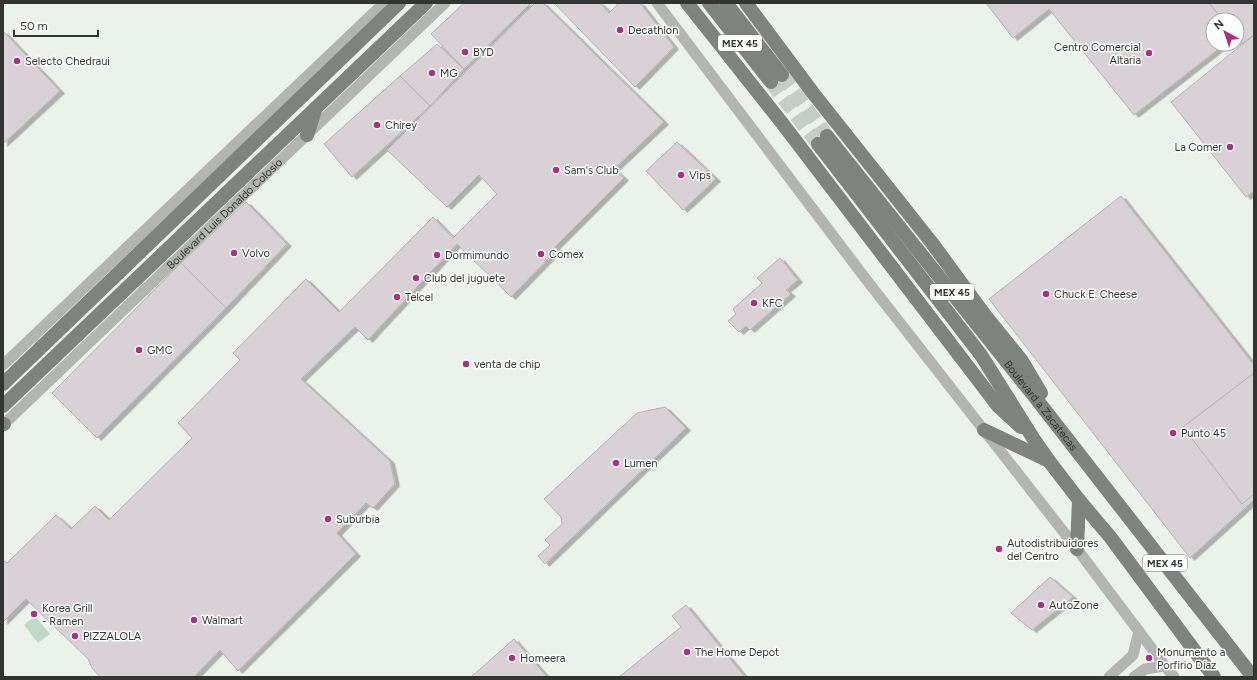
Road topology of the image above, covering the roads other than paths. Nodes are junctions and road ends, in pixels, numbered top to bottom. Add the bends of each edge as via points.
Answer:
1 (385, 3) edge
2 (399, 3) edge
3 (426, 3) edge
4 (445, 3) edge
5 (657, 3) edge
6 (687, 3) edge
7 (709, 3) edge
8 (726, 3) edge
9 (746, 3) edge
10 (383, 19) junction
11 (315, 109) junction
12 (307, 135) junction
13 (226, 193) junction
14 (168, 226) junction
15 (81, 332) junction
16 (3, 365) edge
17 (3, 384) edge
18 (3, 406) edge
19 (3, 424) edge
20 (984, 430) junction
21 (1033, 438) junction
22 (1076, 450) junction
23 (1049, 461) junction
24 (1079, 500) junction
25 (1077, 550) junction
26 (1140, 631) junction
27 (1166, 666) junction
28 (1109, 677) edge
29 (1134, 677) edge
30 (1174, 677) edge
31 (1214, 677) edge
32 (1253, 677) edge

1 - 10 main road
1 - 16 street
2 - 10 main road
3 - 11 main road, Boulevard Luis Donaldo Colosio
4 - 12 street, Boulevard Luis Donaldo Colosio
5 - 20 street via 865,278
6 - 21 main road via 998,406
7 - 8 main road, MEX 45 via 776,79
9 - 22 main road via 984,314 1030,364
10 - 14 main road
11 - 12 main road
11 - 13 main road, Boulevard Luis Donaldo Colosio
12 - 19 street, Boulevard Luis Donaldo Colosio
13 - 14 main road via 204,204 180,222
13 - 15 main road, Boulevard Luis Donaldo Colosio
14 - 15 main road via 152,251 89,314
14 - 17 main road
15 - 18 main road, Boulevard Luis Donaldo Colosio
20 - 23 main road
20 - 25 street
21 - 22 main road, Boulevard a Zacatecas / MEX 45 via 981,355 823,140
21 - 23 main road, Boulevard a Zacatecas / MEX 45
22 - 32 main road, Boulevard a Zacatecas / MEX 45
23 - 24 main road, Boulevard a Zacatecas / MEX 45
24 - 25 main road
24 - 31 main road, Boulevard a Zacatecas / MEX 45 via 1111,538
25 - 26 street
26 - 27 street
26 - 28 street via 1133,655
27 - 29 street via 1145,669
27 - 30 street

